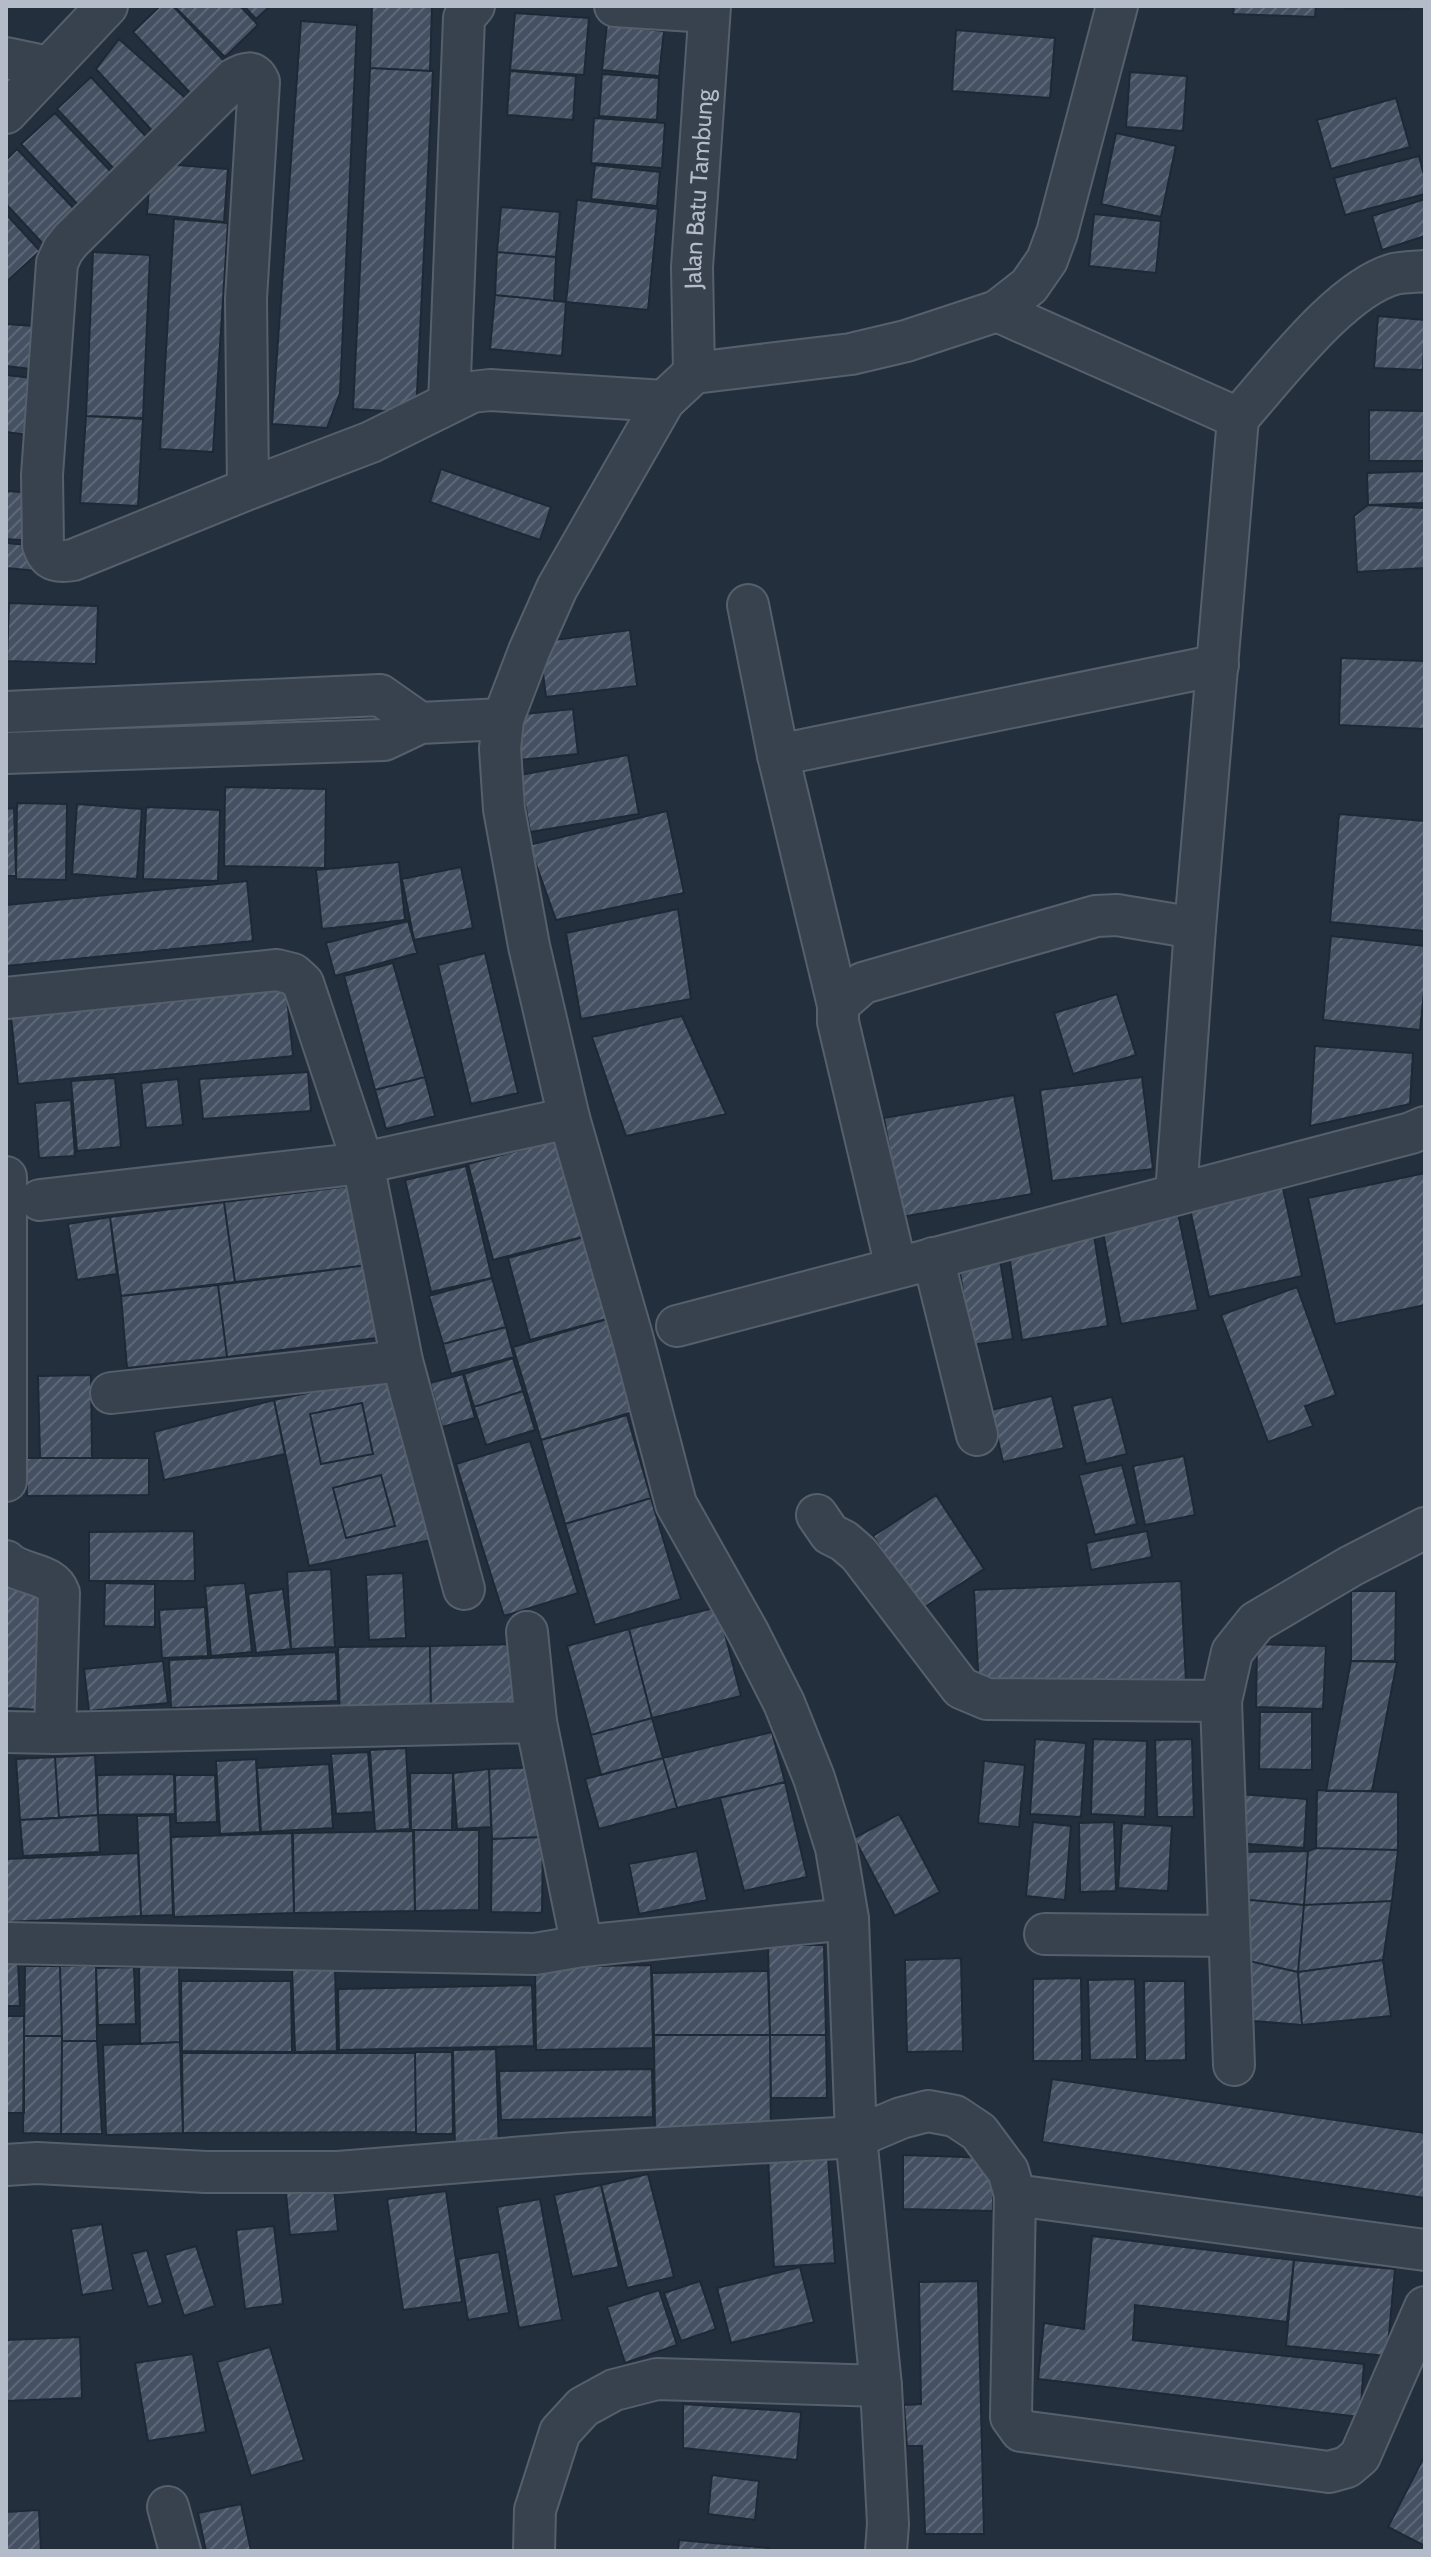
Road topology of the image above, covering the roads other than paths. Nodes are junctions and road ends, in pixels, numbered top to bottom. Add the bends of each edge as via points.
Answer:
1 (107, 6) edge
2 (474, 6) edge
3 (615, 6) edge
4 (1117, 6) edge
5 (710, 9) edge
6 (6, 58) edge
7 (49, 67) junction
8 (6, 113) edge
9 (1425, 271) edge
10 (997, 311) junction
11 (694, 373) junction
12 (664, 401) junction
13 (449, 403) junction
14 (1238, 418) junction
15 (24, 474) edge
16 (248, 489) junction
17 (748, 605) dead end
18 (1218, 665) junction
19 (6, 712) edge
20 (503, 719) junction
21 (420, 723) junction
22 (6, 753) edge
23 (778, 755) junction
24 (1195, 928) junction
25 (6, 998) edge
26 (838, 1005) junction
27 (569, 1118) junction
28 (1425, 1127) edge
29 (363, 1163) junction
30 (6, 1177) edge
31 (1176, 1194) junction
32 (40, 1200) dead end
33 (914, 1262) junction
34 (677, 1326) dead end
35 (402, 1361) junction
36 (111, 1393) dead end
37 (977, 1435) dead end
38 (6, 1481) edge
39 (817, 1515) dead end
40 (1425, 1528) edge
41 (6, 1561) edge
42 (464, 1589) dead end
43 (527, 1632) dead end
44 (1221, 1701) junction
45 (536, 1722) junction
46 (6, 1732) edge
47 (55, 1733) junction
48 (848, 1919) junction
49 (1045, 1934) dead end
50 (1229, 1936) junction
51 (6, 1943) edge
52 (582, 1946) junction
53 (1234, 2065) dead end
54 (856, 2137) junction
55 (6, 2165) edge
56 (1015, 2195) junction
57 (1425, 2250) edge
58 (1425, 2307) edge
59 (881, 2386) junction
60 (168, 2507) dead end
61 (180, 2551) edge
62 (534, 2551) edge
63 (886, 2551) edge

1 - 7 street
2 - 13 street via 464,18
3 - 5 street
4 - 10 street via 1047,260 1029,286
5 - 11 street, Jalan Batu Tambung via 692,267
6 - 7 street
7 - 8 street
9 - 14 street via 1394,274 1362,288 1328,317
10 - 11 street via 851,354
10 - 14 street
11 - 12 street
12 - 13 street via 490,390
12 - 20 street via 557,588
13 - 16 street via 371,442
14 - 18 street
15 - 16 street via 46,554 59,563
15 - 16 street via 63,250 234,79 250,73 259,82 246,299
17 - 23 street
18 - 23 street
18 - 24 street
19 - 21 street via 380,695
20 - 21 street
20 - 27 street via 504,809
21 - 22 street via 384,740
23 - 26 street
24 - 26 street via 1096,916 863,983
24 - 31 street
25 - 29 street via 277,970 293,974 303,983
26 - 33 street via 838,1022
27 - 29 street
27 - 48 street via 676,1504 784,1703 836,1848
28 - 31 street
29 - 32 street
29 - 35 street
30 - 38 street
31 - 33 street
33 - 34 street
33 - 37 street
35 - 36 street
35 - 42 street
39 - 44 street via 830,1534 859,1554 961,1688 974,1695
40 - 44 street via 1256,1622 1232,1652
41 - 47 street via 53,1582 59,1593
43 - 45 street
44 - 50 street
45 - 47 street
45 - 52 street
46 - 47 street
48 - 52 street
48 - 54 street
49 - 50 street
50 - 53 street
51 - 52 street via 535,1954
54 - 55 street via 338,2172
54 - 56 street via 928,2111 955,2116 979,2132 997,2154
54 - 59 street
56 - 57 street
56 - 58 street via 1011,2417 1021,2431 1329,2472 1347,2467 1360,2456
59 - 62 street via 657,2379 614,2390 583,2407 560,2432 535,2510
59 - 63 street
60 - 61 street

